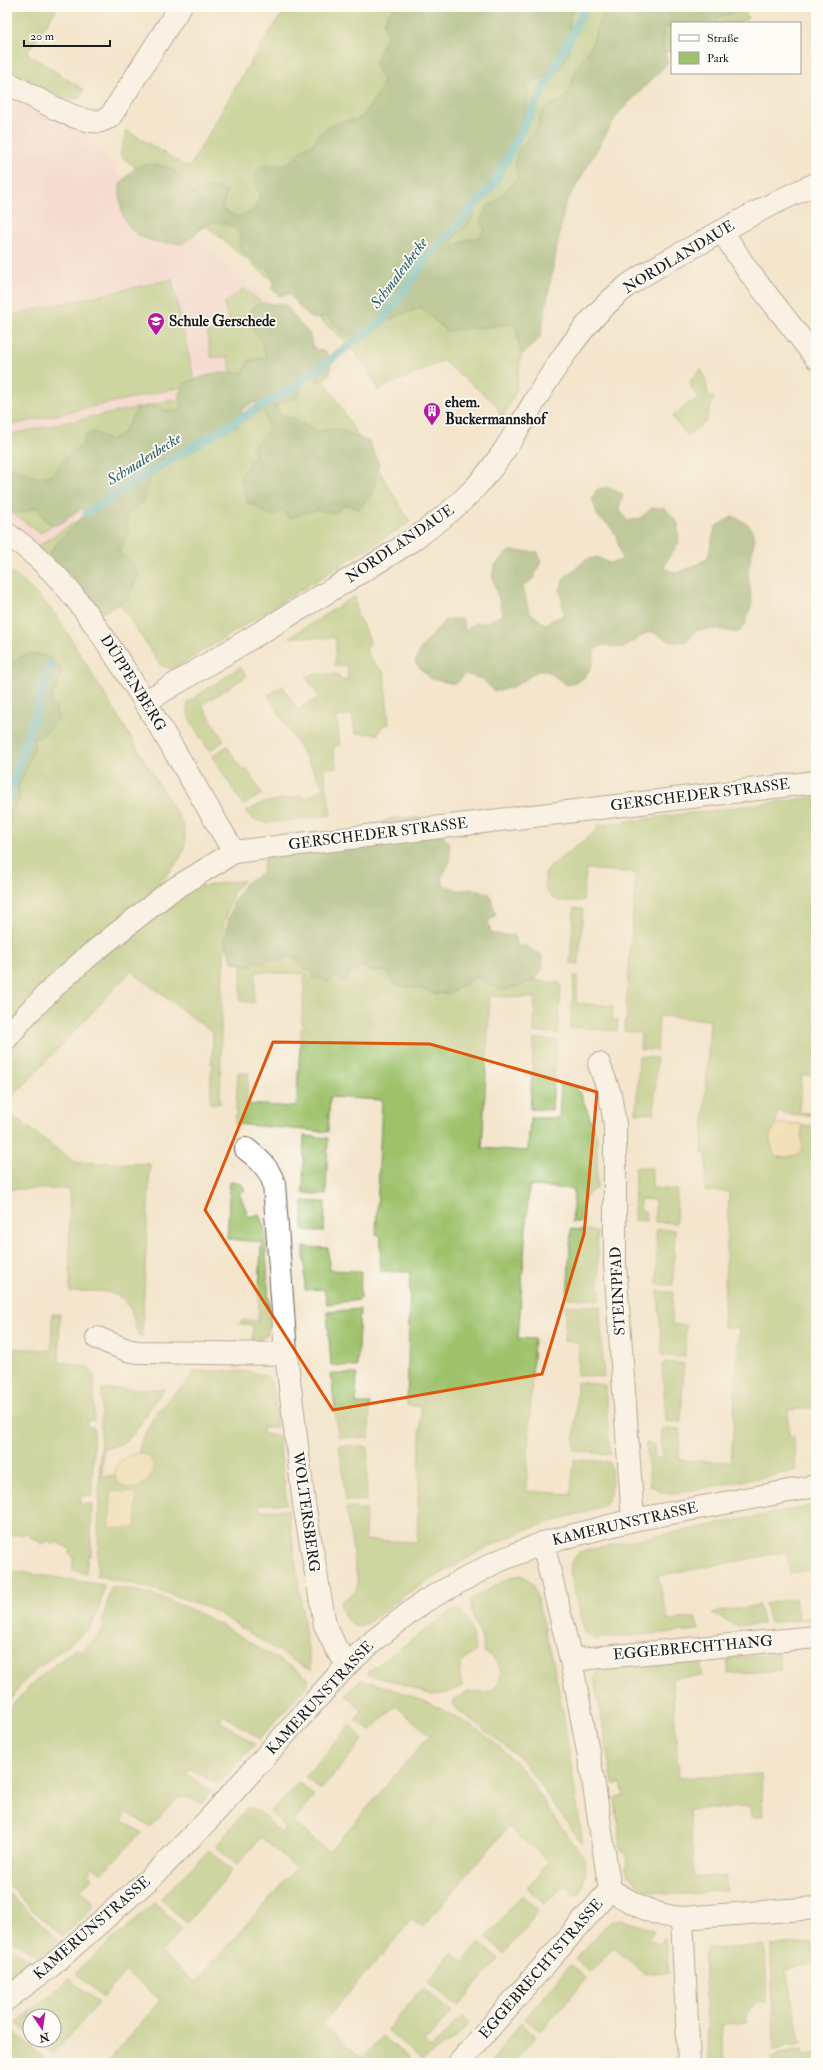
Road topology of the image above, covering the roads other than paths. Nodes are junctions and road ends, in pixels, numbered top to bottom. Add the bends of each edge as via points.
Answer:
1 (180, 7) edge
2 (7, 82) edge
3 (816, 184) edge
4 (722, 231) junction
5 (816, 358) edge
6 (7, 534) edge
7 (145, 702) junction
8 (816, 782) edge
9 (234, 852) junction
10 (7, 1038) edge
11 (599, 1064) dead end
12 (246, 1149) dead end
13 (97, 1338) dead end
14 (286, 1354) junction
15 (816, 1486) edge
16 (634, 1520) junction
17 (543, 1543) junction
18 (816, 1637) edge
19 (571, 1660) junction
20 (348, 1664) junction
21 (610, 1890) junction
22 (816, 1908) edge
23 (682, 1918) junction
24 (7, 1999) edge
25 (459, 2063) edge
26 (689, 2063) edge

1 - 2 street via 110,117 101,121 62,111
3 - 4 street, NORDLANDAUE via 761,208
4 - 5 street via 734,252
4 - 7 street, NORDLANDAUE via 640,277 598,312 563,356 502,455 466,497 439,520 376,563
6 - 7 street, DÜPPENBERG via 50,568 72,592 88,612
7 - 9 street, DÜPPENBERG
8 - 9 street, GERSCHEDER STRASSE
9 - 10 street, GERSCHEDER STRASSE via 169,892 91,954 53,988
11 - 16 street, STEINPFAD via 610,1094 615,1125 615,1263
12 - 14 street, WOLTERSBERG via 260,1160 274,1184
13 - 14 street via 138,1352
14 - 20 street, WOLTERSBERG via 298,1463 321,1609 330,1638
15 - 16 street, KAMERUNSTRASSE
16 - 17 street, KAMERUNSTRASSE
17 - 19 street
17 - 20 street, KAMERUNSTRASSE via 494,1563 425,1601
18 - 19 street, EGGEBRECHTHANG
19 - 21 street
20 - 24 street, KAMERUNSTRASSE via 209,1819 157,1872 51,1966
21 - 23 street, EGGEBRECHTSTRASSE via 646,1910 667,1917
21 - 25 street, EGGEBRECHTSTRASSE
22 - 23 street, EGGEBRECHTSTRASSE
23 - 26 street

